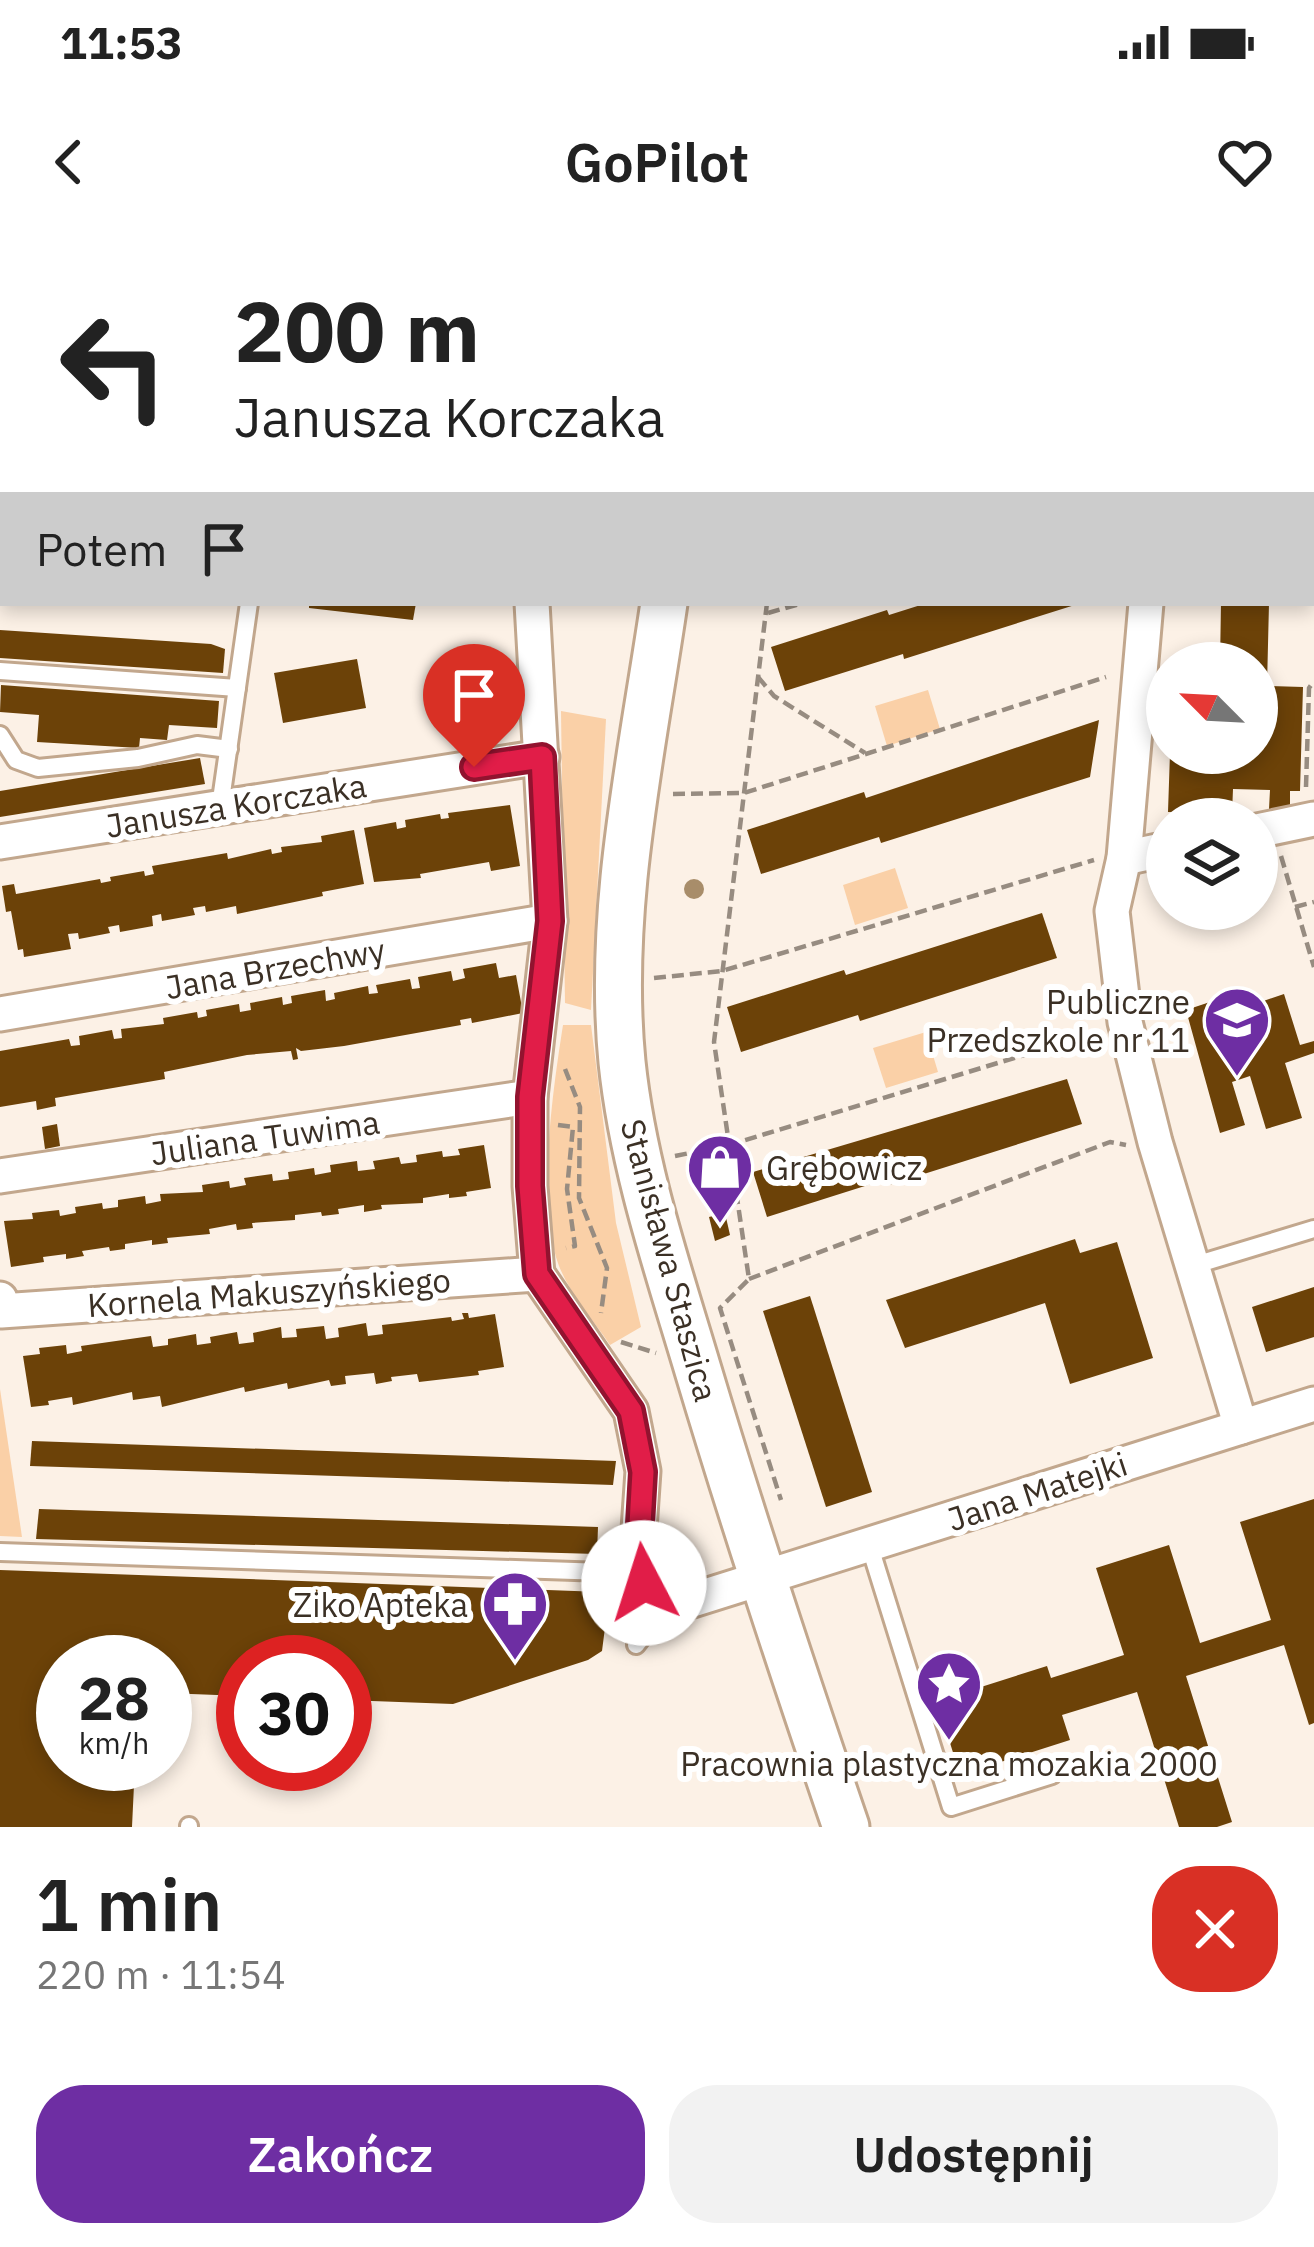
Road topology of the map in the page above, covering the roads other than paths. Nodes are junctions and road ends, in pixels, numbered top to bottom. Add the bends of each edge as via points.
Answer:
1 (249, 606) edge
2 (532, 606) edge
3 (664, 606) edge
4 (1146, 606) edge
5 (0, 671) edge
6 (237, 688) junction
7 (0, 735) edge
8 (229, 749) junction
9 (542, 757) junction
10 (220, 807) junction
11 (0, 842) edge
12 (1146, 853) edge
13 (1109, 859) junction
14 (550, 921) junction
15 (0, 1014) edge
16 (546, 1099) junction
17 (0, 1176) edge
18 (1314, 1229) edge
19 (546, 1262) junction
20 (1192, 1266) junction
21 (0, 1299) edge
22 (1, 1311) edge
23 (1314, 1404) edge
24 (1240, 1427) junction
25 (869, 1544) junction
26 (0, 1552) edge
27 (761, 1578) junction
28 (654, 1596) junction
29 (636, 1645) dead end
30 (1052, 1775) dead end
31 (846, 1827) edge

1 - 6 lane
2 - 9 street
3 - 27 street, Stanisława Staszica via 622,904 622,1063 668,1269
4 - 13 street
5 - 6 lane
6 - 8 lane
7 - 8 lane via 16,760 38,768 197,745
8 - 10 lane
9 - 10 street, Janusza Korczaka
9 - 14 street
10 - 11 street, Janusza Korczaka
12 - 13 street
13 - 20 street via 1125,1022
14 - 15 street, Jana Brzechwy
14 - 16 street
16 - 17 street, Juliana Tuwima
16 - 19 street via 530,1186
18 - 20 lane
19 - 22 street, Kornela Makuszyńskiego
19 - 28 street via 631,1411 643,1472 638,1559
20 - 24 street
21 - 22 street
23 - 24 street, Jana Matejki
24 - 25 street, Jana Matejki
25 - 27 street, Jana Matejki
25 - 30 lane via 951,1807
26 - 28 lane via 604,1572
27 - 28 street, Jana Matejki
27 - 31 street, Stanisława Staszica
28 - 29 lane

